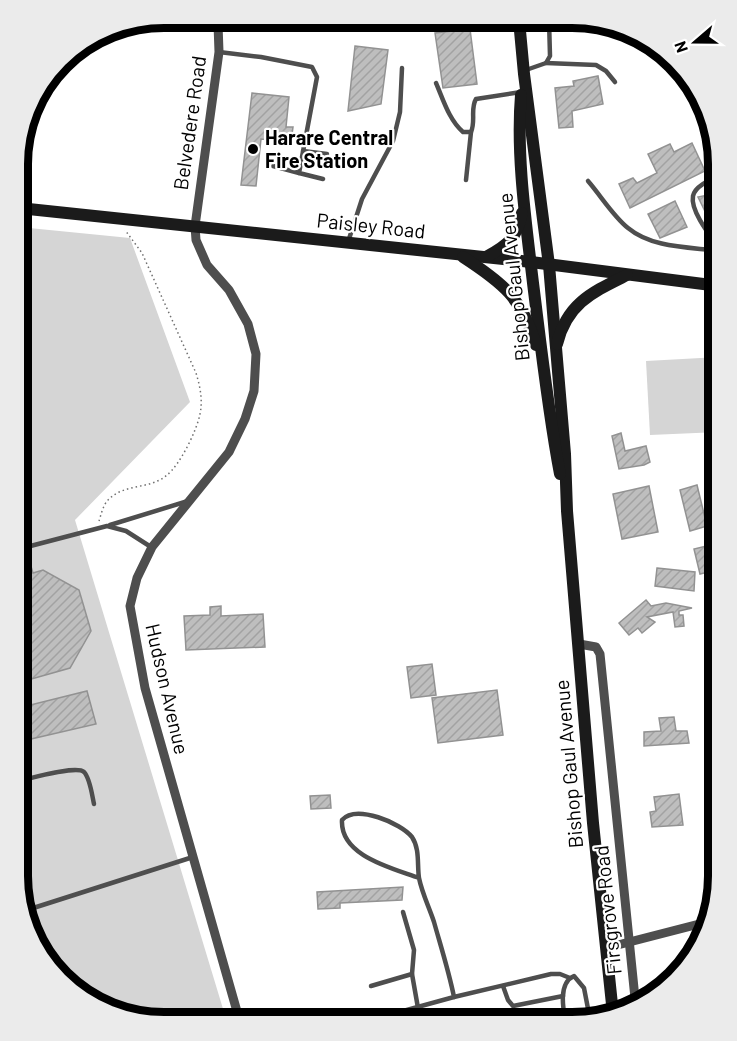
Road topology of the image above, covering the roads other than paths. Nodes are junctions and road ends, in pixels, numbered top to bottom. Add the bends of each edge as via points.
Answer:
1 (520, 28) edge
2 (549, 28) edge
3 (218, 29) edge
4 (219, 52) junction
5 (546, 63) junction
6 (402, 68) dead end
7 (524, 72) junction
8 (615, 82) dead end
9 (436, 83) dead end
10 (521, 92) junction
11 (471, 132) junction
12 (303, 151) junction
13 (327, 154) dead end
14 (273, 166) dead end
15 (299, 173) junction
16 (324, 179) dead end
17 (466, 180) dead end
18 (588, 181) dead end
19 (708, 181) edge
20 (525, 202) junction
21 (28, 209) edge
22 (195, 226) junction
23 (708, 231) edge
24 (348, 242) junction
25 (708, 248) edge
26 (461, 256) junction
27 (485, 258) junction
28 (531, 262) junction
29 (549, 265) junction
30 (628, 275) junction
31 (708, 285) edge
32 (556, 351) junction
33 (544, 375) junction
34 (188, 501) junction
35 (567, 511) junction
36 (107, 526) junction
37 (28, 547) edge
38 (152, 547) junction
39 (579, 644) junction
40 (28, 779) edge
41 (94, 804) dead end
42 (193, 857) junction
43 (419, 878) junction
44 (32, 908) edge
45 (403, 912) dead end
46 (699, 924) edge
47 (630, 941) junction
48 (606, 948) junction
49 (412, 974) junction
50 (570, 978) junction
51 (371, 986) dead end
52 (503, 986) junction
53 (563, 996) junction
54 (635, 997) edge
55 (454, 998) junction
56 (612, 1007) edge
57 (418, 1008) junction
58 (589, 1011) edge
59 (237, 1012) edge
60 (402, 1012) edge
61 (565, 1012) edge

1 - 7 main road, Bishop Gaul Avenue
2 - 5 lane via 550,56
3 - 4 street, Belvedere Road
4 - 12 lane via 312,66 316,77
4 - 22 street, Belvedere Road
5 - 7 lane
5 - 8 lane via 596,65
6 - 24 lane via 400,112 393,141 362,199
7 - 10 main road, Bishop Gaul Avenue
7 - 29 main road, Bishop Gaul Avenue
9 - 11 lane via 459,129
10 - 11 lane via 476,99
10 - 20 main road, Bishop Gaul Avenue
11 - 17 lane
12 - 13 lane
12 - 15 lane
14 - 15 lane
15 - 16 lane
18 - 25 lane via 640,237 662,244
19 - 23 lane via 693,196 694,206
20 - 27 main road via 517,232 502,249
20 - 28 main road, Bishop Gaul Avenue
21 - 22 main road, Paisley Road
22 - 24 main road, Paisley Road
22 - 34 street, Hudson Avenue via 196,240 207,265 229,290 248,324 256,354 254,391 245,419 229,452
24 - 26 main road, Paisley Road
26 - 27 main road, Paisley Road
26 - 33 main road via 492,276 516,300 532,332
27 - 28 main road, Paisley Road
28 - 29 main road, Paisley Road
28 - 33 main road, Bishop Gaul Avenue
29 - 30 main road, Paisley Road
29 - 32 main road, Bishop Gaul Avenue
30 - 31 main road, Paisley Road
30 - 32 main road via 575,306 565,321
32 - 35 main road, Bishop Gaul Avenue
33 - 35 main road, Bishop Gaul Avenue
34 - 36 lane
34 - 38 street, Hudson Avenue
35 - 39 main road, Bishop Gaul Avenue
36 - 37 lane
36 - 38 lane via 126,531
38 - 42 street, Hudson Avenue via 137,578 130,606 145,688
39 - 47 street, Firsgrove Road via 596,647 600,654
39 - 48 main road, Bishop Gaul Avenue
40 - 41 lane via 79,770 85,774
42 - 44 lane
42 - 59 street, Hudson Avenue
43 - 43 lane via 416,848 405,831 368,814 351,814 342,820 345,839 362,853
43 - 55 lane
45 - 49 lane via 414,951
46 - 47 street
47 - 48 street
47 - 54 street, Firsgrove Road
48 - 56 main road, Bishop Gaul Avenue
49 - 51 lane
49 - 57 lane
50 - 52 lane via 551,974
50 - 53 lane
50 - 58 lane via 574,976 585,988
52 - 53 lane via 513,1006
52 - 55 lane
53 - 61 lane
55 - 57 lane
57 - 60 lane

